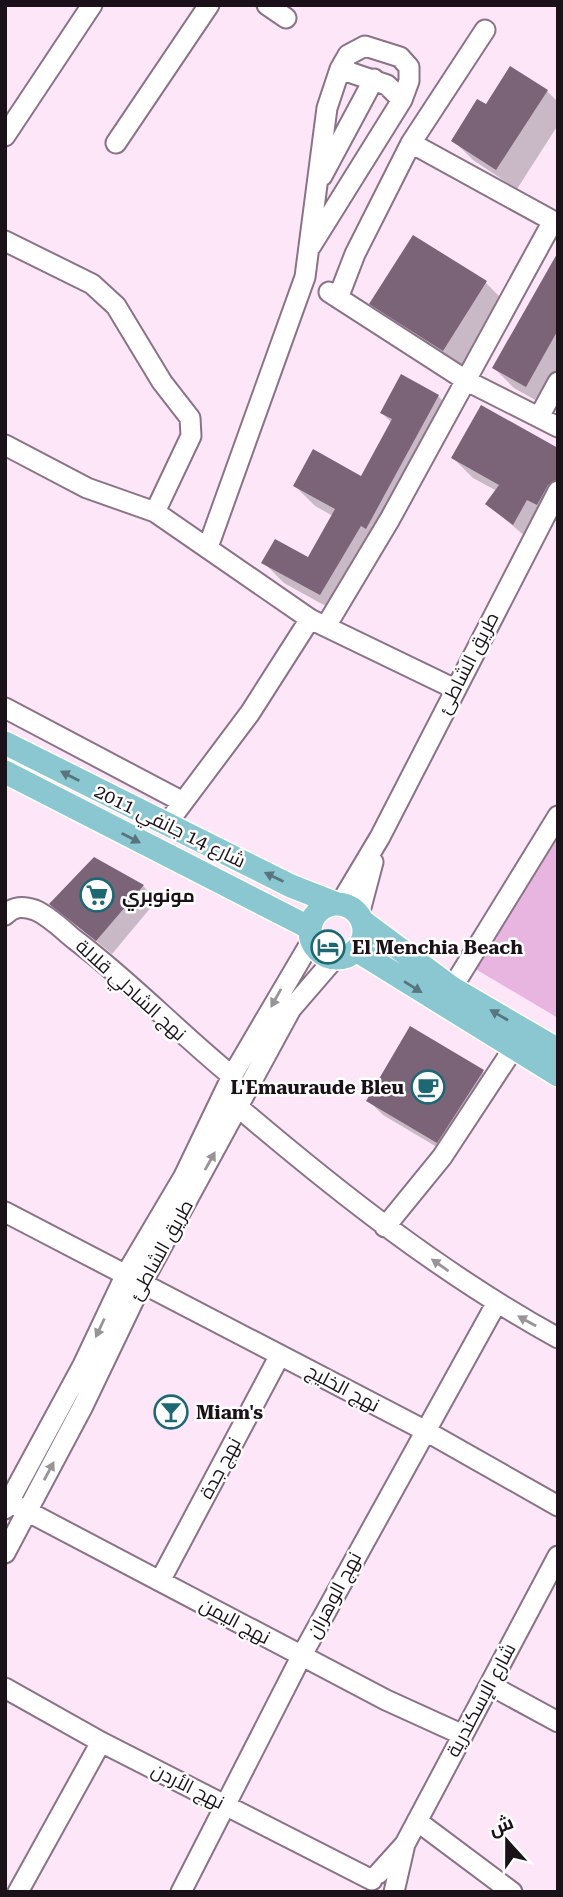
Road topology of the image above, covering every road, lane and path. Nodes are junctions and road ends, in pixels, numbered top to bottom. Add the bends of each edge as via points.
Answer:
1 (92, 5) edge
2 (209, 5) edge
3 (267, 5) edge
4 (286, 18) dead end
5 (485, 30) dead end
6 (340, 69) junction
7 (374, 79) junction
8 (402, 100) junction
9 (8, 126) edge
10 (116, 143) dead end
11 (411, 143) junction
12 (316, 186) junction
13 (556, 217) edge
14 (5, 242) edge
15 (309, 249) junction
16 (467, 381) junction
17 (558, 382) edge
18 (539, 416) junction
19 (558, 427) edge
20 (5, 445) edge
21 (558, 491) edge
22 (155, 512) junction
23 (208, 547) junction
24 (318, 623) junction
25 (455, 688) junction
26 (5, 708) edge
27 (5, 743) edge
28 (5, 772) edge
29 (183, 802) junction
30 (558, 816) edge
31 (166, 825) junction
32 (350, 911) junction
33 (5, 915) edge
34 (311, 934) junction
35 (345, 954) junction
36 (452, 988) junction
37 (513, 1049) junction
38 (558, 1050) edge
39 (558, 1075) edge
40 (232, 1076) junction
41 (239, 1107) junction
42 (5, 1212) edge
43 (385, 1227) junction
44 (134, 1279) junction
45 (496, 1304) junction
46 (558, 1338) edge
47 (280, 1355) junction
48 (424, 1430) junction
49 (7, 1504) edge
50 (558, 1506) edge
51 (28, 1512) junction
52 (5, 1553) edge
53 (558, 1556) edge
54 (160, 1581) junction
55 (302, 1656) junction
56 (489, 1685) junction
57 (5, 1688) edge
58 (558, 1722) edge
59 (463, 1735) junction
60 (101, 1742) junction
61 (224, 1804) junction
62 (417, 1821) junction
63 (379, 1886) edge
64 (18, 1892) edge
65 (181, 1892) edge
66 (512, 1892) edge

1 - 9 street
2 - 10 street
3 - 4 street
5 - 11 street
6 - 7 street
6 - 8 street via 348,55 365,46 400,57 409,67
6 - 12 street via 327,108
7 - 8 street
7 - 12 street
8 - 15 street
11 - 13 street
11 - 16 street via 333,295
12 - 15 street
13 - 16 street
14 - 22 street via 92,284 116,306 162,383 190,418 191,436
15 - 23 street via 305,276
16 - 18 street
16 - 24 street
17 - 18 street
18 - 19 street
20 - 22 street via 87,488
21 - 25 street, طريق الشاطئ
22 - 23 street
23 - 24 street
24 - 25 street
24 - 29 street
25 - 32 street, طريق الشاطئ via 380,837
26 - 29 street
31 -> 27 main road, شارع 14 جانفي 2011
28 -> 34 main road, شارع 14 جانفي 2011
29 - 31 street
30 - 36 street
32 -> 31 main road, شارع 14 جانفي 2011
32 - 34 main road via 316,914
32 - 35 main road via 362,942
32 - 36 main road, شارع 14 جانفي 2011
33 - 40 street, نهج الشادلي قلالة via 15,908 42,915 106,963
34 - 35 main road via 317,949
34 -> 40 street, طريق الشاطئ
35 -> 37 main road
35 - 41 street, طريق الشاطئ via 291,1009
38 -> 36 main road, شارع 14 جانفي 2011
37 - 39 main road
37 - 43 street via 442,1157
40 - 44 street, طريق الشاطئ
41 - 43 street
44 -> 41 street, طريق الشاطئ
42 - 44 street, نهج الخليج
45 -> 43 street
44 - 47 street, نهج الخليج
44 -> 49 street, طريق الشاطئ
51 -> 44 street, طريق الشاطئ
46 -> 45 street
45 - 48 street, نهج الوهران
47 - 48 street, نهج الخليج
47 - 54 street, نهج جدة
48 - 50 street, نهج الخليج
48 - 55 street, نهج الوهران
49 - 51 street, نهج اليمن
51 - 52 street, طريق الشاطئ
51 - 54 street, نهج اليمن
53 - 56 street, شارع الإسكندرية
54 - 55 street, نهج اليمن
55 - 59 street, نهج اليمن
55 - 61 street, نهج الوهران
56 - 58 street
56 - 59 street, شارع الإسكندرية
57 - 60 street, نهج الأردن
59 - 62 street, شارع الإسكندرية
60 - 61 street, نهج الأردن
60 - 64 street
61 - 63 street, نهج الأردن
61 - 65 street, نهج الوهران
62 - 63 street, شارع الإسكندرية
62 - 66 street

